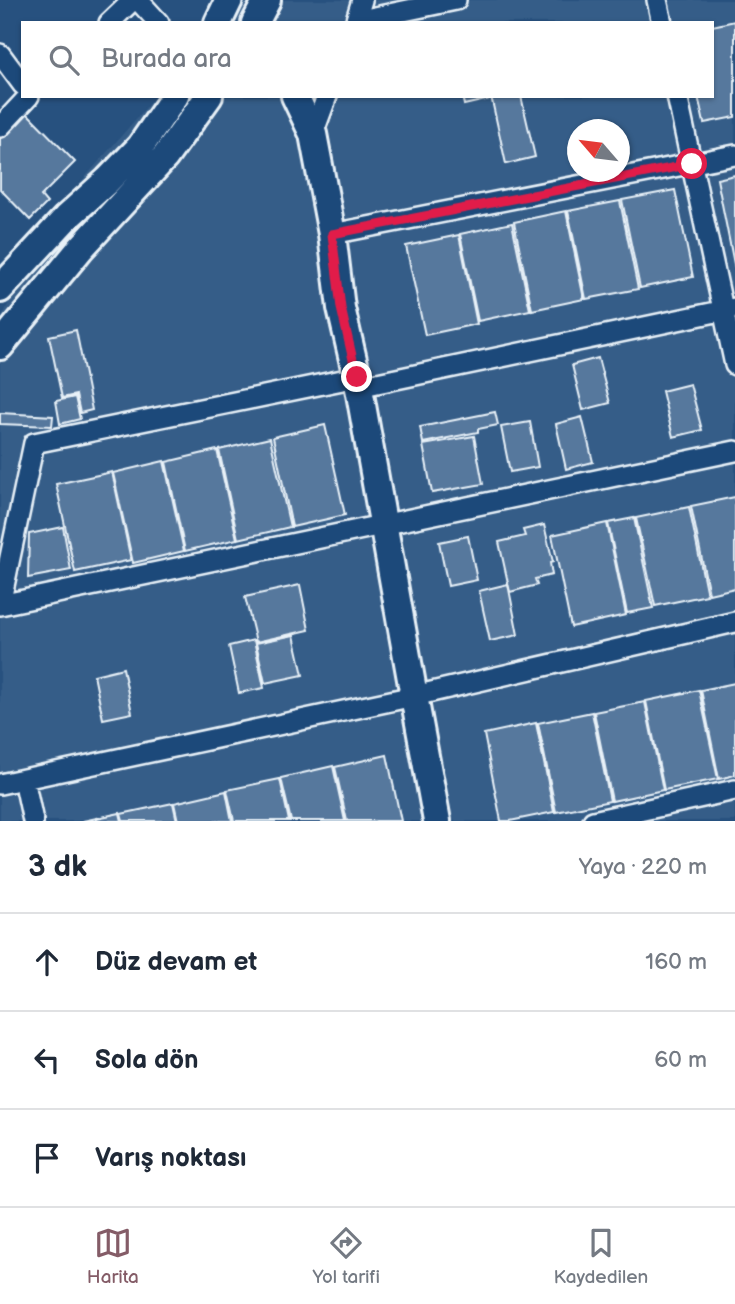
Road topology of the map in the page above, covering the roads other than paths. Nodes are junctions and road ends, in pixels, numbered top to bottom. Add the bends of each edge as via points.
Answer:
1 (136, 0) edge
2 (229, 0) edge
3 (267, 0) edge
4 (362, 0) edge
5 (456, 0) edge
6 (661, 1) edge
7 (111, 21) edge
8 (157, 21) edge
9 (219, 21) edge
10 (256, 21) edge
11 (356, 21) edge
12 (361, 21) edge
13 (662, 21) edge
14 (0, 54) edge
15 (21, 82) edge
16 (27, 98) edge
17 (174, 98) edge
18 (208, 98) edge
19 (296, 98) edge
20 (326, 98) edge
21 (677, 98) edge
22 (0, 127) edge
23 (313, 134) junction
24 (735, 155) edge
25 (692, 164) junction
26 (332, 234) junction
27 (0, 289) edge
28 (729, 310) edge
29 (0, 346) edge
30 (735, 365) edge
31 (358, 382) junction
32 (735, 451) edge
33 (384, 525) junction
34 (0, 605) edge
35 (735, 622) edge
36 (414, 696) junction
37 (24, 779) junction
38 (0, 784) edge
39 (735, 790) edge
40 (33, 821) edge
41 (438, 821) edge
42 (593, 821) edge

1 - 7 street
1 - 8 street
2 - 9 main road
3 - 10 main road
4 - 11 street
5 - 12 street
6 - 13 street
14 - 15 street
16 - 22 street
17 - 27 main road via 140,147
18 - 29 main road via 165,157 80,249
19 - 23 main road
20 - 23 street
21 - 25 street
23 - 26 main road
24 - 25 street
25 - 26 street
25 - 28 street
26 - 31 main road via 341,308
28 - 30 street
28 - 31 street
31 - 33 main road
31 - 34 street via 34,443
32 - 33 street
33 - 34 street
33 - 36 main road
35 - 36 street
36 - 37 street
36 - 41 main road
37 - 38 street
37 - 40 street
39 - 42 street

